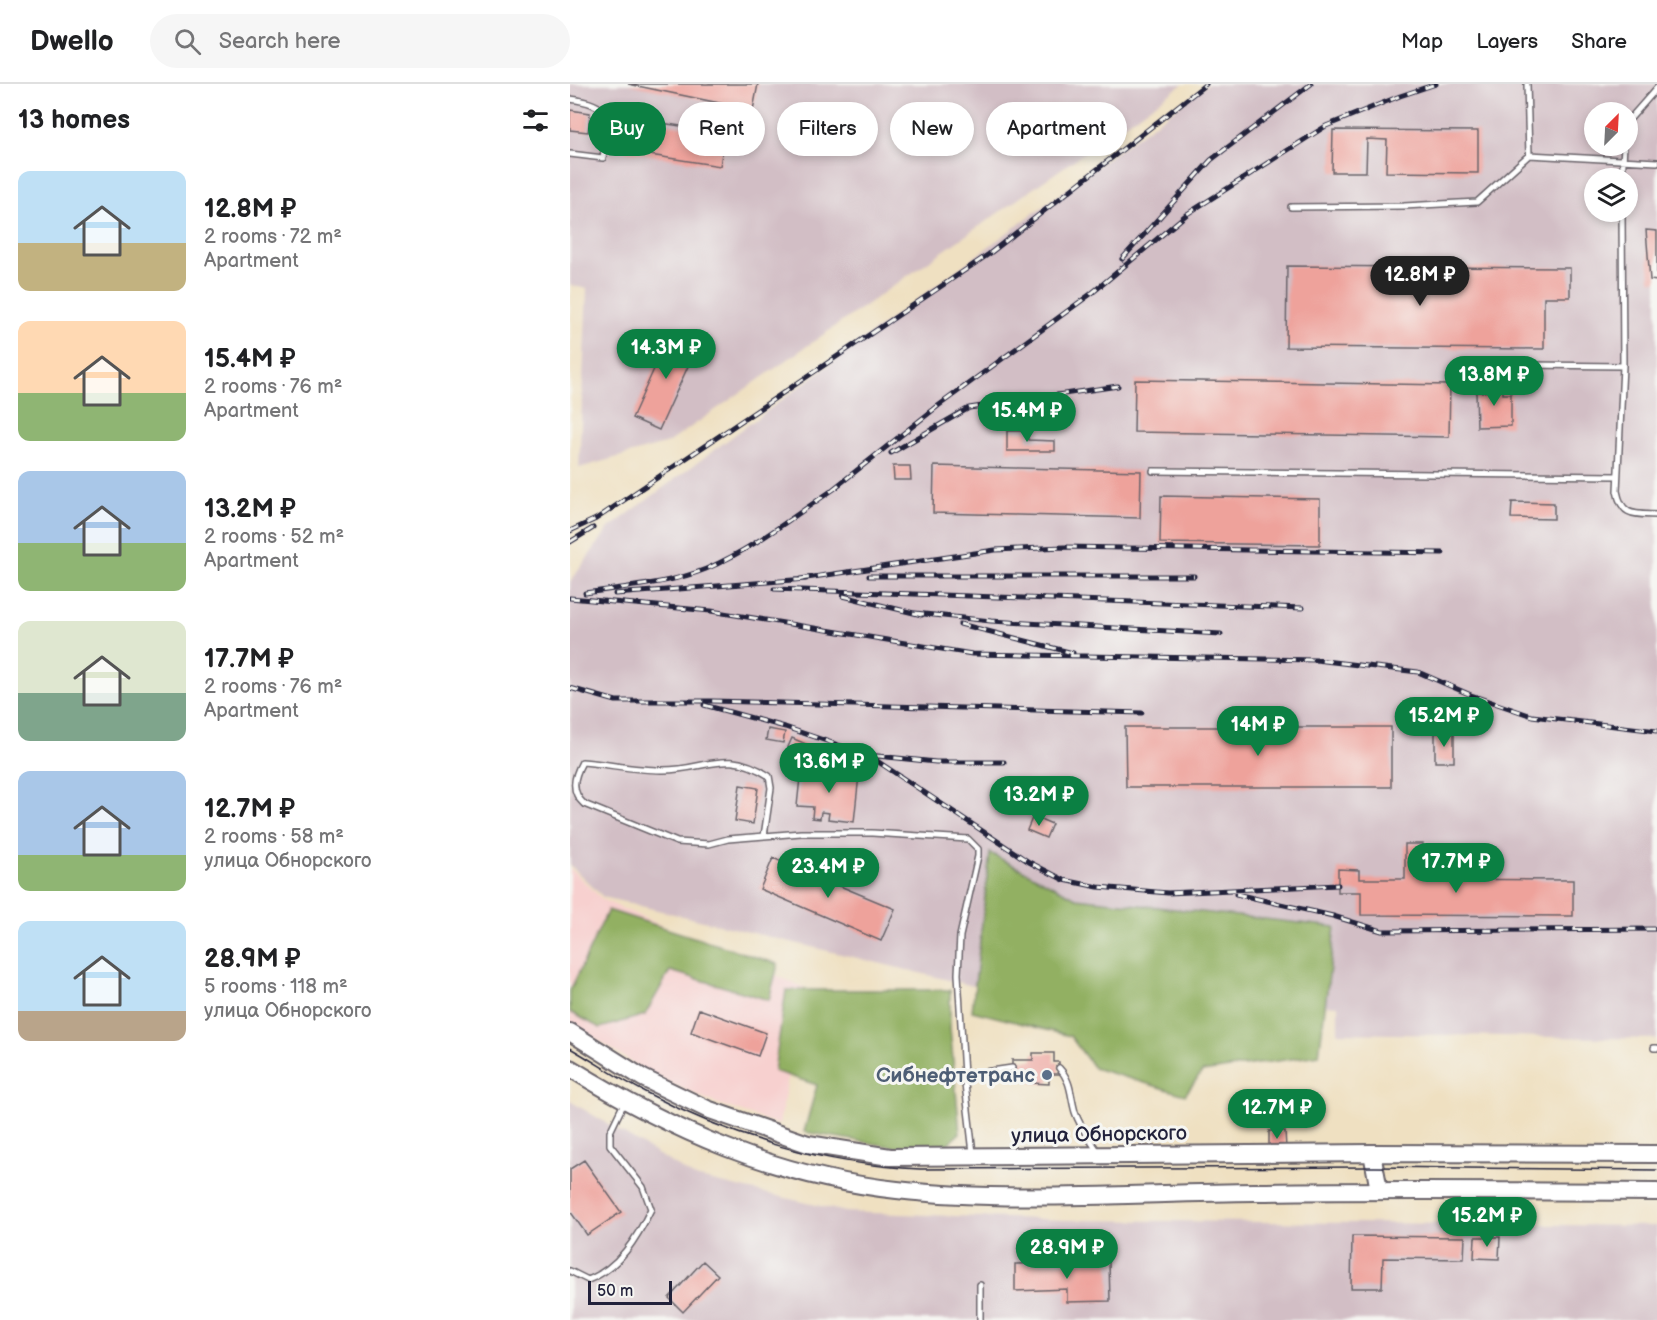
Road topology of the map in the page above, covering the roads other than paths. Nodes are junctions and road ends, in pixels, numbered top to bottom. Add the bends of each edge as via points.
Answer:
1 (1527, 84) edge
2 (1657, 88) edge
3 (570, 99) edge
4 (1638, 110) edge
5 (570, 154) edge
6 (1529, 155) junction
7 (1623, 156) edge
8 (1622, 162) junction
9 (1657, 162) edge
10 (1622, 168) edge
11 (1291, 207) dead end
12 (1622, 222) edge
13 (1527, 364) dead end
14 (1623, 366) junction
15 (1153, 471) dead end
16 (1617, 477) junction
17 (1657, 515) edge
18 (764, 836) junction
19 (570, 1032) edge
20 (570, 1068) edge
21 (1012, 1068) dead end
22 (1059, 1068) dead end
23 (964, 1075) junction
24 (624, 1101) junction
25 (1372, 1153) junction
26 (1657, 1154) edge
27 (1102, 1156) junction
28 (972, 1158) junction
29 (1379, 1190) junction
30 (1657, 1192) edge
31 (570, 1271) edge
32 (980, 1286) dead end
33 (980, 1320) edge

1 - 6 lane
2 - 4 lane
3 - 5 lane via 594,102 607,119 603,158
6 - 8 lane
6 - 11 lane via 1477,202
7 - 8 lane
8 - 9 lane
8 - 10 lane
12 - 14 lane
13 - 14 lane
14 - 16 lane
15 - 16 lane
16 - 17 lane via 1620,506 1635,514
18 - 18 lane via 709,844 659,837 584,804 576,797 575,774 582,762 663,770 724,761 750,764 769,776
18 - 23 lane via 872,833 968,839 978,849 960,936 958,974
19 - 28 main road, улица Обнорского via 643,1078 707,1109 808,1144 890,1157
20 - 24 main road
21 - 23 lane
22 - 27 lane via 1067,1077 1085,1134
23 - 28 lane
24 - 29 main road via 694,1136 747,1155 814,1175 897,1190 1011,1196
24 - 31 lane via 610,1132 610,1145 643,1187 651,1209 637,1238 604,1274 588,1280
25 - 26 main road, улица Обнорского
25 - 27 main road, улица Обнорского
25 - 29 main road
27 - 28 main road, улица Обнорского
29 - 30 main road
32 - 33 lane

